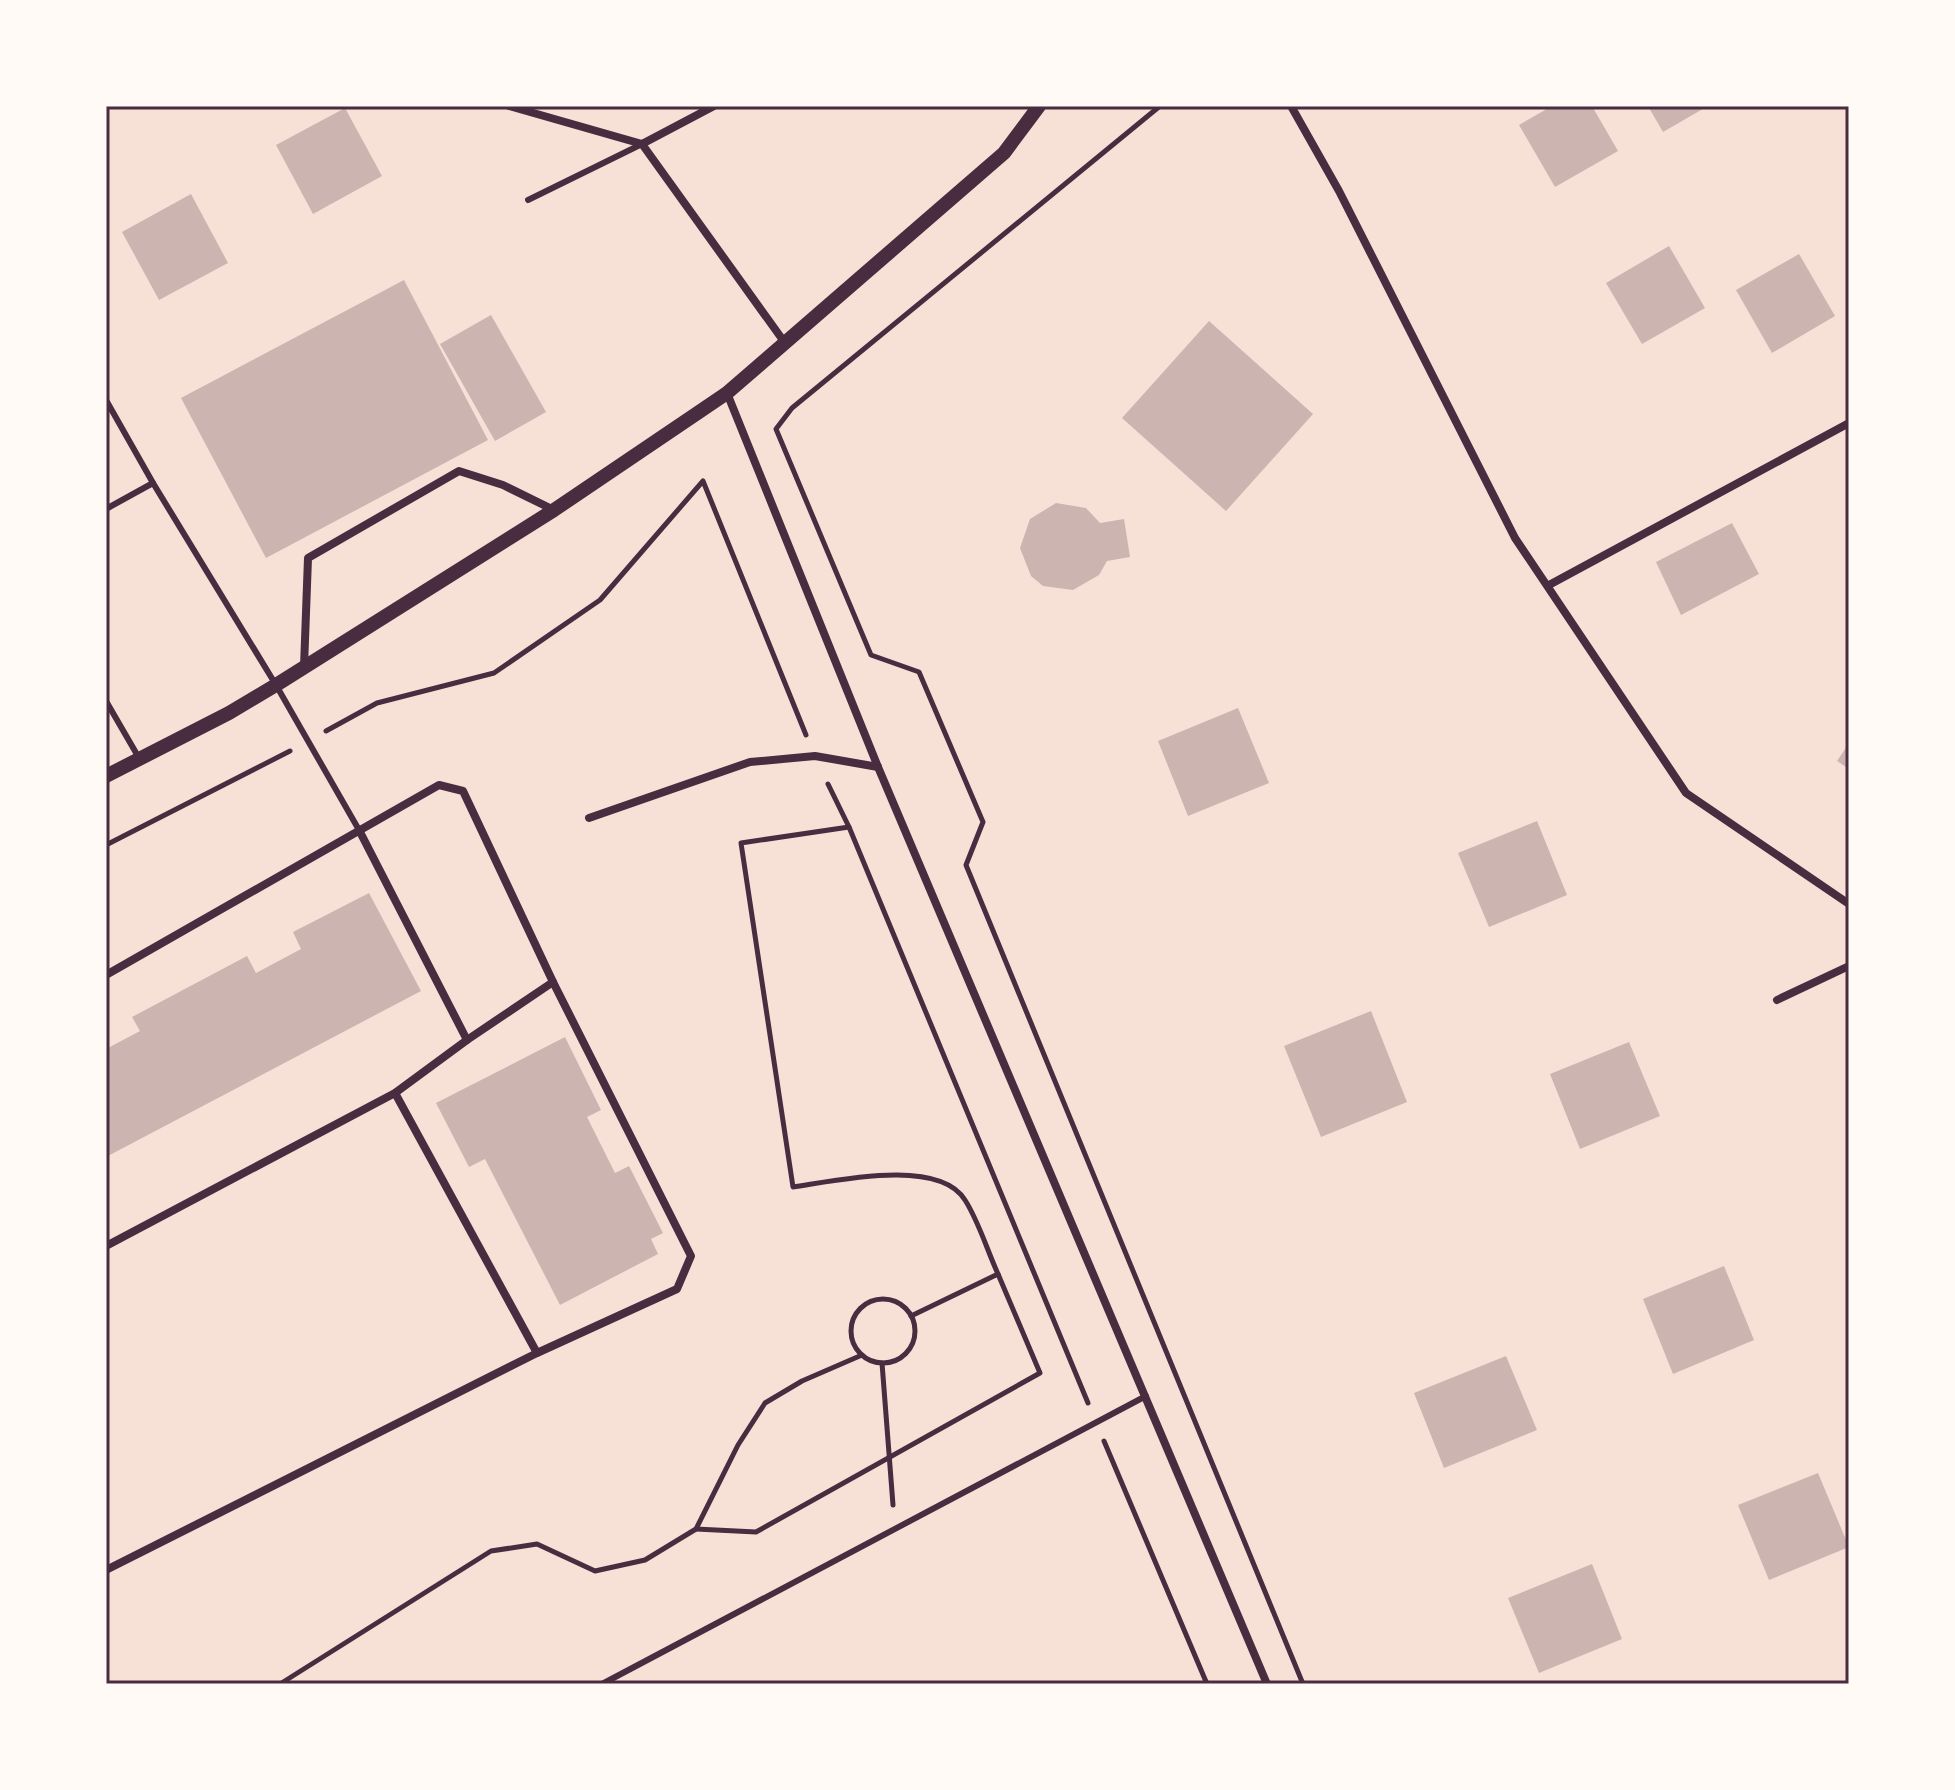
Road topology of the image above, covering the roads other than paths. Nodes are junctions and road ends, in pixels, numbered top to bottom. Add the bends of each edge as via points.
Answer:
1 (509, 106) edge
2 (714, 106) edge
3 (1039, 106) edge
4 (1291, 106) edge
5 (642, 144) junction
6 (528, 200) dead end
7 (785, 343) junction
8 (727, 393) junction
9 (106, 400) edge
10 (1849, 423) edge
11 (153, 483) junction
12 (106, 509) edge
13 (554, 510) junction
14 (1549, 585) junction
15 (304, 667) junction
16 (276, 685) junction
17 (106, 701) edge
18 (139, 758) junction
19 (878, 767) junction
20 (106, 776) edge
21 (589, 818) dead end
22 (359, 830) junction
23 (1849, 904) edge
24 (1849, 966) edge
25 (106, 975) edge
26 (553, 982) junction
27 (1777, 1000) dead end
28 (467, 1040) junction
29 (395, 1093) junction
30 (106, 1246) edge
31 (537, 1353) junction
32 (1146, 1396) junction
33 (106, 1570) edge
34 (602, 1684) edge
35 (1267, 1684) edge

1 - 5 street
2 - 5 street
3 - 7 street via 1004,153
4 - 14 street via 1515,538
5 - 6 lane
5 - 7 street
7 - 8 street
8 - 13 street
8 - 19 street
9 - 11 lane
10 - 14 street
11 - 12 lane
11 - 16 lane
13 - 15 street
13 - 15 street via 459,471 308,558
14 - 23 street via 1583,645 1686,793
15 - 16 street
16 - 18 street
16 - 22 lane
17 - 18 lane
18 - 20 street
19 - 21 street via 815,756 750,762
19 - 32 street
22 - 25 street
22 - 26 street via 439,785 463,791
22 - 28 street
24 - 27 street
26 - 28 street
26 - 31 street via 691,1256 677,1289
28 - 29 street
29 - 30 street
29 - 31 street
31 - 33 street
32 - 34 lane
32 - 35 street

